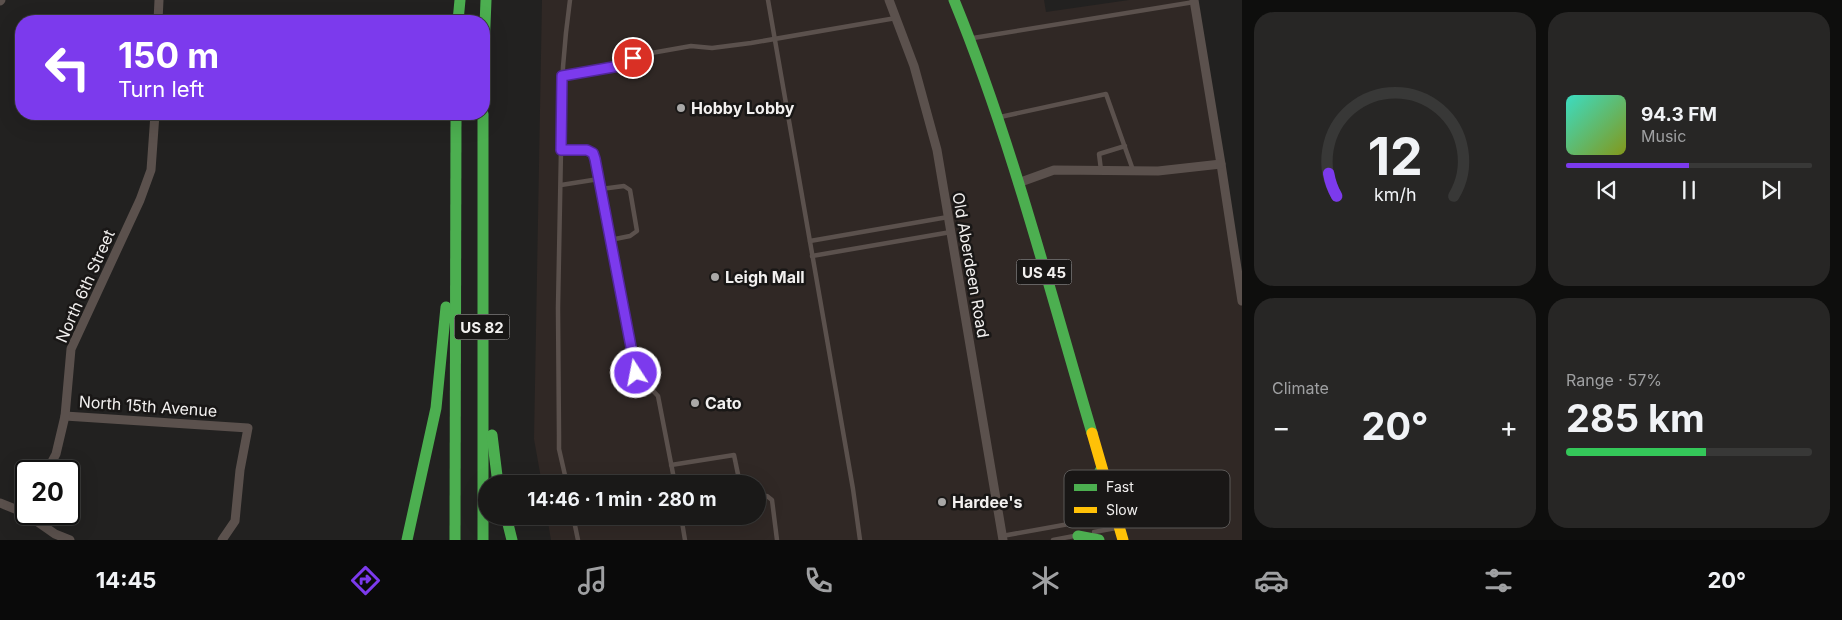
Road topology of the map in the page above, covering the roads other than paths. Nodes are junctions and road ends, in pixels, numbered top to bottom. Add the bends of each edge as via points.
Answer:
1 (159, 0) edge
2 (456, 0) edge
3 (460, 0) edge
4 (486, 0) edge
5 (570, 0) edge
6 (768, 0) edge
7 (889, 0) edge
8 (954, 0) edge
9 (1194, 1) edge
10 (158, 15) edge
11 (457, 15) edge
12 (458, 15) edge
13 (485, 15) edge
14 (896, 18) junction
15 (775, 39) junction
16 (970, 39) junction
17 (562, 76) junction
18 (996, 117) junction
19 (155, 120) edge
20 (456, 120) edge
21 (483, 120) edge
22 (1125, 146) junction
23 (561, 150) junction
24 (1221, 164) junction
25 (1101, 170) junction
26 (1133, 170) junction
27 (598, 178) junction
28 (1018, 183) junction
29 (560, 185) junction
30 (601, 189) junction
31 (948, 217) junction
32 (455, 227) junction
33 (951, 232) junction
34 (610, 240) junction
35 (810, 241) junction
36 (812, 256) junction
37 (1242, 301) edge
38 (482, 358) junction
39 (65, 416) junction
40 (53, 460) edge
41 (671, 466) junction
42 (1101, 466) junction
43 (1100, 470) edge
44 (1102, 470) edge
45 (497, 475) edge
46 (565, 475) edge
47 (673, 475) edge
48 (738, 475) edge
49 (766, 496) edge
50 (0, 503) edge
51 (15, 508) edge
52 (43, 525) edge
53 (508, 525) edge
54 (575, 525) edge
55 (682, 525) edge
56 (1064, 525) edge
57 (1114, 528) edge
58 (1119, 528) edge
59 (1078, 536) junction
60 (1003, 538) edge
61 (223, 539) edge
62 (70, 540) edge
63 (407, 540) edge
64 (455, 540) edge
65 (483, 540) edge
66 (512, 540) edge
67 (578, 540) edge
68 (685, 540) edge
69 (777, 540) edge
70 (860, 540) edge
71 (1053, 540) edge
72 (1099, 540) edge
73 (1123, 540) edge

1 - 10 street
2 - 11 highway
3 - 12 highway
4 - 13 highway
5 - 17 lane
6 - 15 lane
7 - 14 street, Old Aberdeen Road
8 - 16 highway, US 45
9 - 16 lane
9 - 24 street
14 - 15 lane
14 - 31 street, Old Aberdeen Road via 914,66 937,150
15 - 17 lane via 712,48 691,46 640,55 619,66
15 - 35 lane
16 - 18 highway, US 45
17 - 23 lane
18 - 22 lane via 1106,94
18 - 28 highway, US 45
19 - 39 street, North 6th Street via 151,170 71,349
20 - 32 highway, US 82
21 - 38 highway, US 82
22 - 25 lane via 1099,154
22 - 26 lane
23 - 27 lane via 593,153
23 - 29 lane
24 - 26 street via 1158,171
24 - 37 street
25 - 26 street
25 - 28 street via 1054,170
27 - 29 lane
27 - 30 lane
28 - 42 highway, US 45
29 - 46 lane via 559,449
30 - 34 lane
30 - 34 lane via 624,186 630,190 632,198 637,231 630,236
31 - 33 street, Old Aberdeen Road
31 - 35 lane
32 - 63 highway via 436,408
32 - 64 highway, US 82
33 - 36 lane
33 - 60 street, Old Aberdeen Road
34 - 41 lane via 636,373 658,396
35 - 36 lane
36 - 70 lane
38 - 45 highway
38 - 65 highway, US 82
39 - 40 street, North 6th Street
39 - 61 street, North 15th Avenue via 248,428 235,521
41 - 47 lane
41 - 48 lane via 734,455
42 - 43 highway
42 - 44 highway, US 45
49 - 69 lane via 772,500
50 - 51 street
52 - 62 street
53 - 66 highway
54 - 67 lane
55 - 68 lane
56 - 60 lane
57 - 59 lane
58 - 73 highway, US 45
59 - 71 lane
59 - 72 highway

